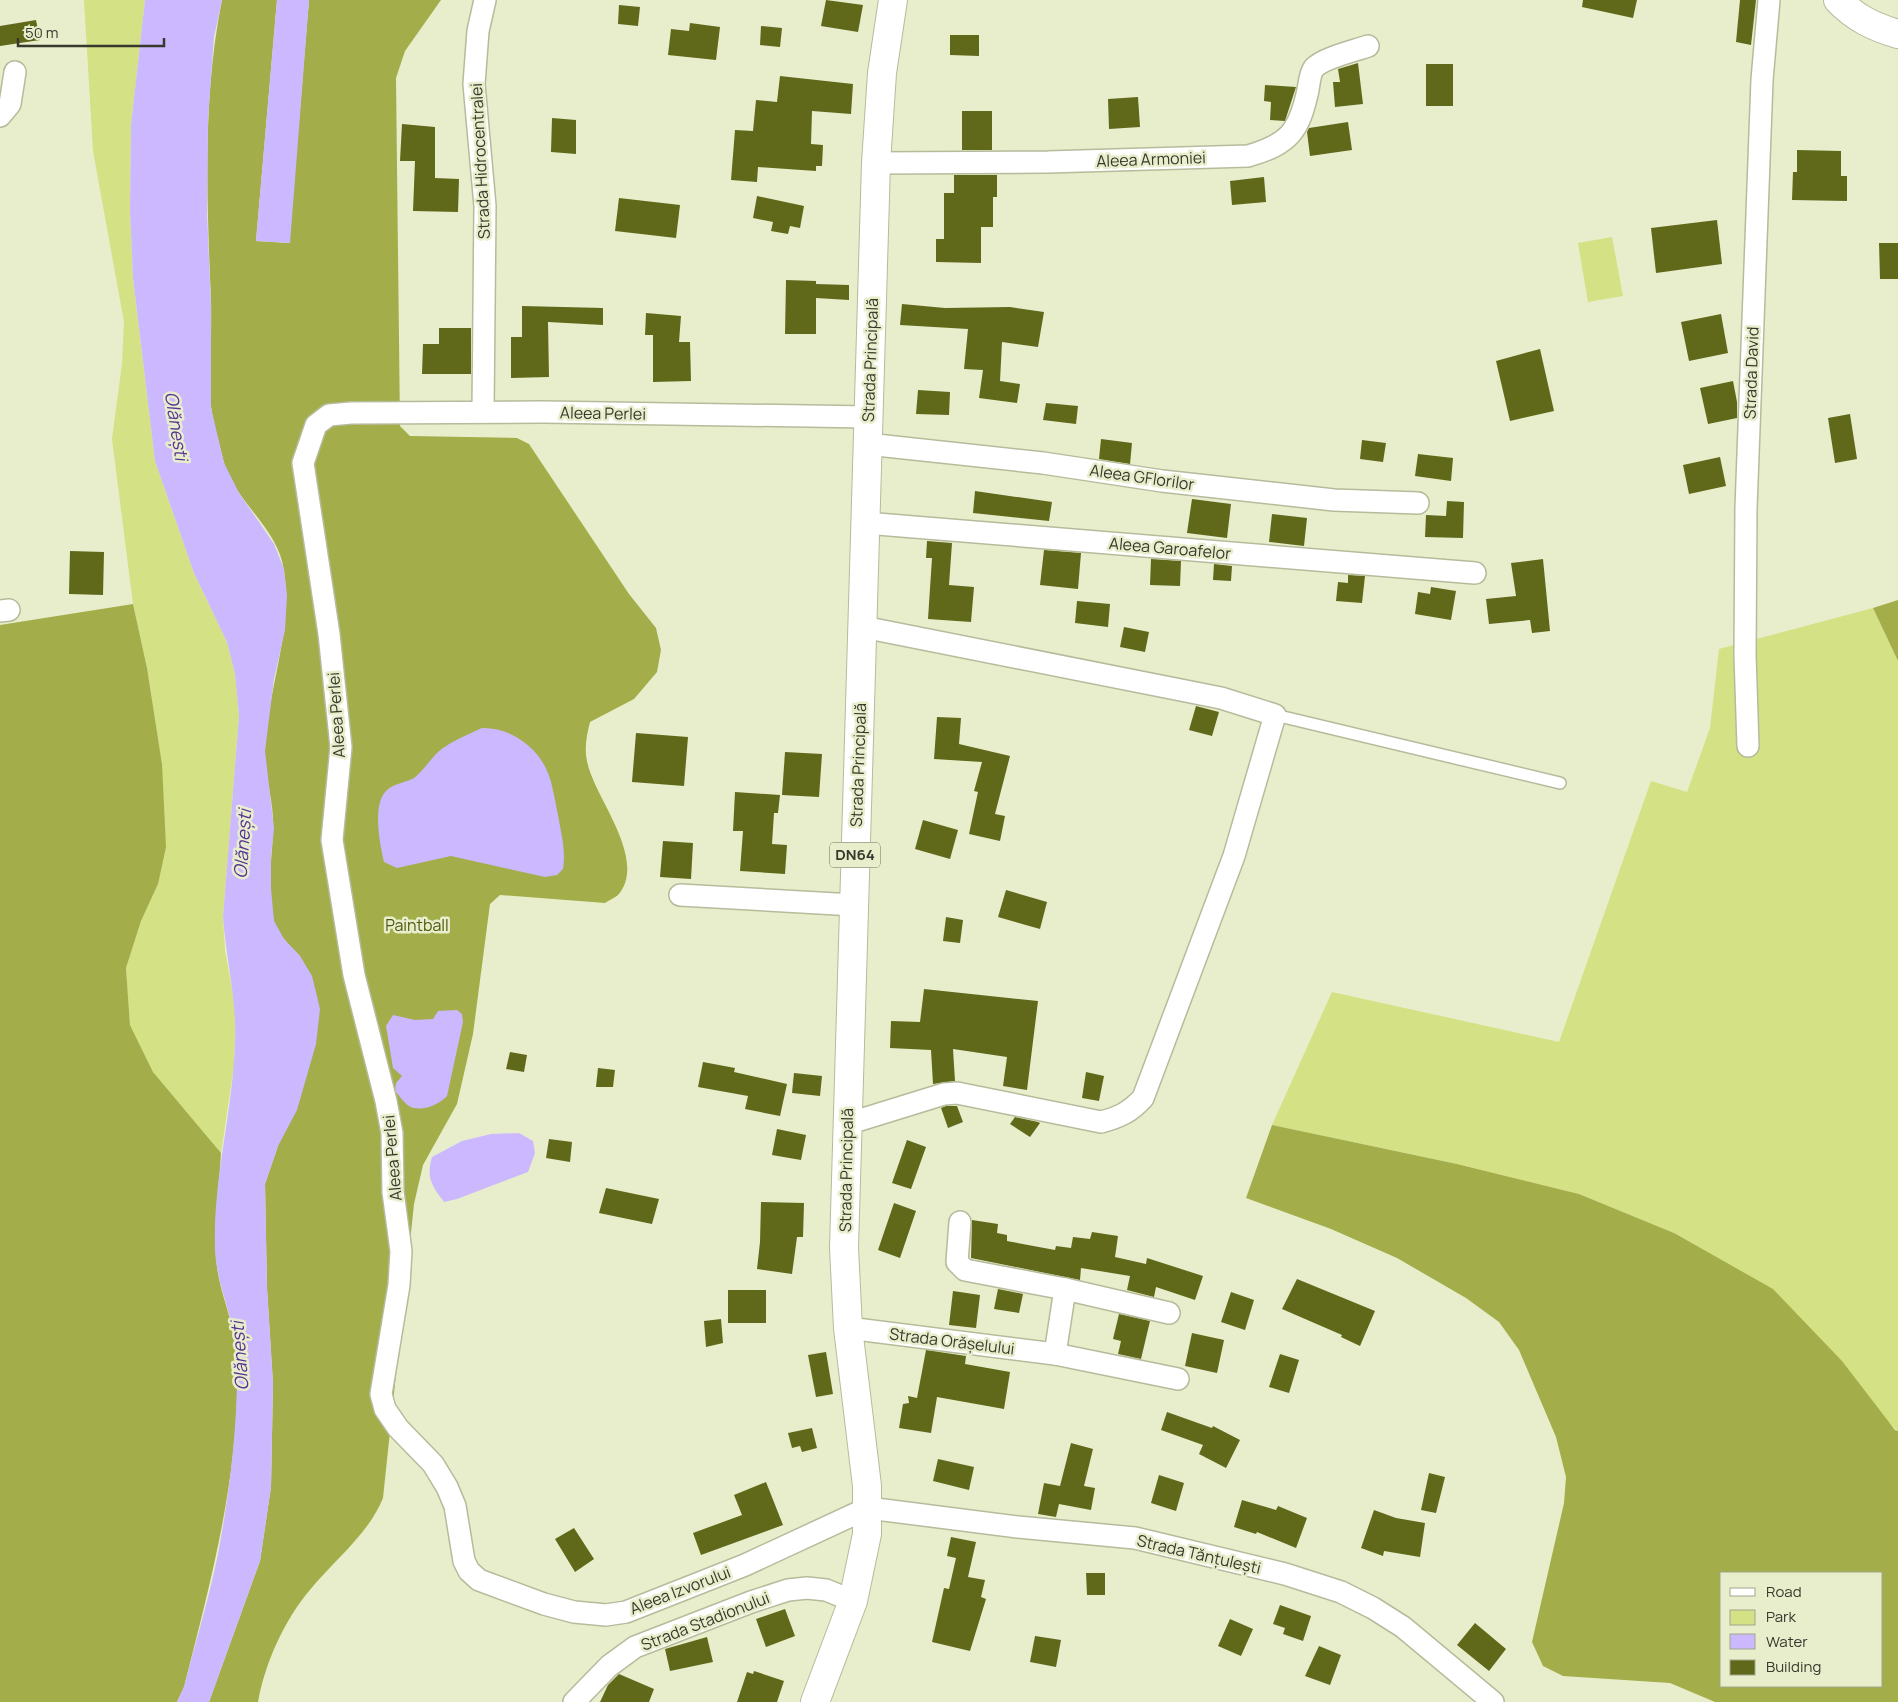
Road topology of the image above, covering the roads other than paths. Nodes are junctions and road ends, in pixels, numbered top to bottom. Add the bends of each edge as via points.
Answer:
1 (485, 0) edge
2 (894, 0) edge
3 (1769, 0) edge
4 (1838, 0) edge
5 (1898, 34) edge
6 (1368, 46) dead end
7 (15, 72) dead end
8 (0, 116) edge
9 (876, 163) junction
10 (483, 412) junction
11 (868, 417) junction
12 (867, 444) junction
13 (1418, 503) dead end
14 (866, 523) junction
15 (1475, 573) dead end
16 (862, 627) junction
17 (1275, 715) junction
18 (1748, 746) dead end
19 (1560, 782) dead end
20 (680, 894) dead end
21 (854, 905) junction
22 (847, 1124) junction
23 (960, 1222) dead end
24 (1065, 1289) junction
25 (1169, 1313) dead end
26 (848, 1328) junction
27 (1055, 1354) junction
28 (1178, 1379) dead end
29 (868, 1508) junction
30 (464, 1561) joint
31 (853, 1601) junction
32 (626, 1612) junction
33 (635, 1647) junction
34 (574, 1702) edge
35 (815, 1702) edge
36 (1493, 1702) edge

1 - 10 street, Strada Hidrocentralei via 478,31 474,84 485,206
2 - 9 main road, Strada Principală / DN64 via 882,73
3 - 18 street, Strada David via 1762,80 1746,508
4 - 5 main road via 1864,22
6 - 9 street, Aleea Armoniei via 1322,62 1313,69 1304,112 1297,128 1269,149 1248,156
7 - 8 street via 10,104
9 - 11 main road, Strada Principală / DN64
10 - 11 street, Aleea Perlei
10 - 30 street, Aleea Perlei via 329,415 316,426 303,463 341,747 332,840 354,975 392,1133 399,1285 381,1394 398,1428 433,1464 447,1487 455,1506
11 - 12 main road, Strada Principală / DN64
12 - 13 street, Aleea GFlorilor via 1324,499
12 - 14 main road, Strada Principală / DN64
14 - 15 street, Aleea Garoafelor
14 - 16 main road, Strada Principală / DN64
16 - 17 street via 1221,698
16 - 21 main road, Strada Principală / DN64
17 - 19 lane
17 - 22 street via 1234,856 1143,1098 1131,1111 1101,1122 957,1092
20 - 21 street
21 - 22 main road, Strada Principală / DN64
22 - 26 main road, Strada Principală / DN64 via 844,1248
23 - 24 street via 956,1252 960,1268
24 - 25 street
24 - 27 street
26 - 27 street, Strada Orășelului
26 - 29 main road, Strada Principală / DN64
27 - 28 street, Strada Orășelului
29 - 31 main road, Strada Principală / DN64 via 864,1557
29 - 32 street, Aleea Izvorului via 746,1565
29 - 36 street, Strada Tănțulești via 1018,1528 1135,1538 1285,1574 1341,1592 1373,1608 1403,1627
30 - 32 street, Aleea Izvorului via 469,1572 479,1580 544,1604 574,1612
31 - 33 street, Strada Stadionului via 826,1590 788,1590
31 - 35 main road, Strada Principală / DN64
32 - 33 street
33 - 34 street, Strada Stadionului via 609,1666

